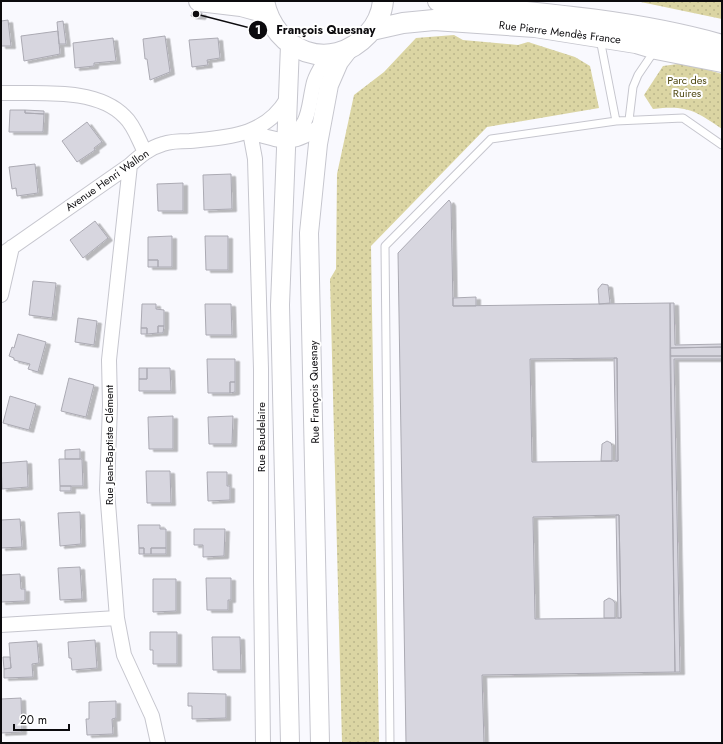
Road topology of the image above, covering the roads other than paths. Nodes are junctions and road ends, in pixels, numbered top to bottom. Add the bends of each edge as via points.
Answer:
1 (199, 1) edge
2 (383, 1) edge
3 (438, 1) edge
4 (266, 7) edge
5 (372, 30) junction
6 (599, 30) junction
7 (662, 41) junction
8 (290, 45) junction
9 (722, 45) edge
10 (349, 49) junction
11 (329, 54) junction
12 (722, 62) edge
13 (1, 93) edge
14 (288, 99) junction
15 (629, 120) junction
16 (616, 121) junction
17 (321, 125) junction
18 (250, 132) junction
19 (285, 142) junction
20 (722, 145) edge
21 (145, 152) junction
22 (130, 165) junction
23 (6, 251) edge
24 (1, 295) edge
25 (117, 618) junction
26 (1, 625) edge
27 (158, 743) edge
28 (263, 743) edge
29 (290, 743) edge
30 (320, 743) edge
31 (390, 743) edge

1 - 4 main road
2 - 5 main road, Rue François Quesnay via 379,18
3 - 6 main road, Rue Pierre Mendès France via 544,14
4 - 8 main road, Rue François Quesnay via 276,31
5 - 6 main road, Rue Pierre Mendès France via 434,20
5 - 10 main road, Rue François Quesnay via 362,41
6 - 7 main road, Rue Pierre Mendès France via 636,43
6 - 16 lane
7 - 9 main road, Rue Pierre Mendès France
7 - 12 main road, Rue Pierre Mendès France
7 - 15 lane via 638,75 633,87
8 - 11 main road, Rue François Quesnay via 309,53
8 - 14 street
10 - 11 main road, Rue François Quesnay
10 - 17 street, Rue François Quesnay via 339,62 329,85
11 - 19 street via 314,81 307,117 298,133
13 - 21 street via 70,94 100,100 126,117
14 - 18 street, Avenue Henri Wallon via 282,108
14 - 19 street
15 - 16 lane
15 - 20 lane via 683,118
16 - 31 lane via 491,139 385,246
17 - 19 street via 297,140
17 - 30 street, Rue François Quesnay via 310,233
18 - 19 street, Avenue Henri Wallon
18 - 21 street, Avenue Henri Wallon via 221,138 164,143
18 - 28 street, Rue Baudelaire via 256,159 261,369 260,580
19 - 29 street via 280,305
21 - 22 street, Avenue Henri Wallon
22 - 23 street, Avenue Henri Wallon
22 - 25 street, Rue Jean-Baptiste Clément via 109,360 107,490
23 - 24 street
25 - 26 street
25 - 27 street, Rue Jean-Baptiste Clément via 124,655 152,716

